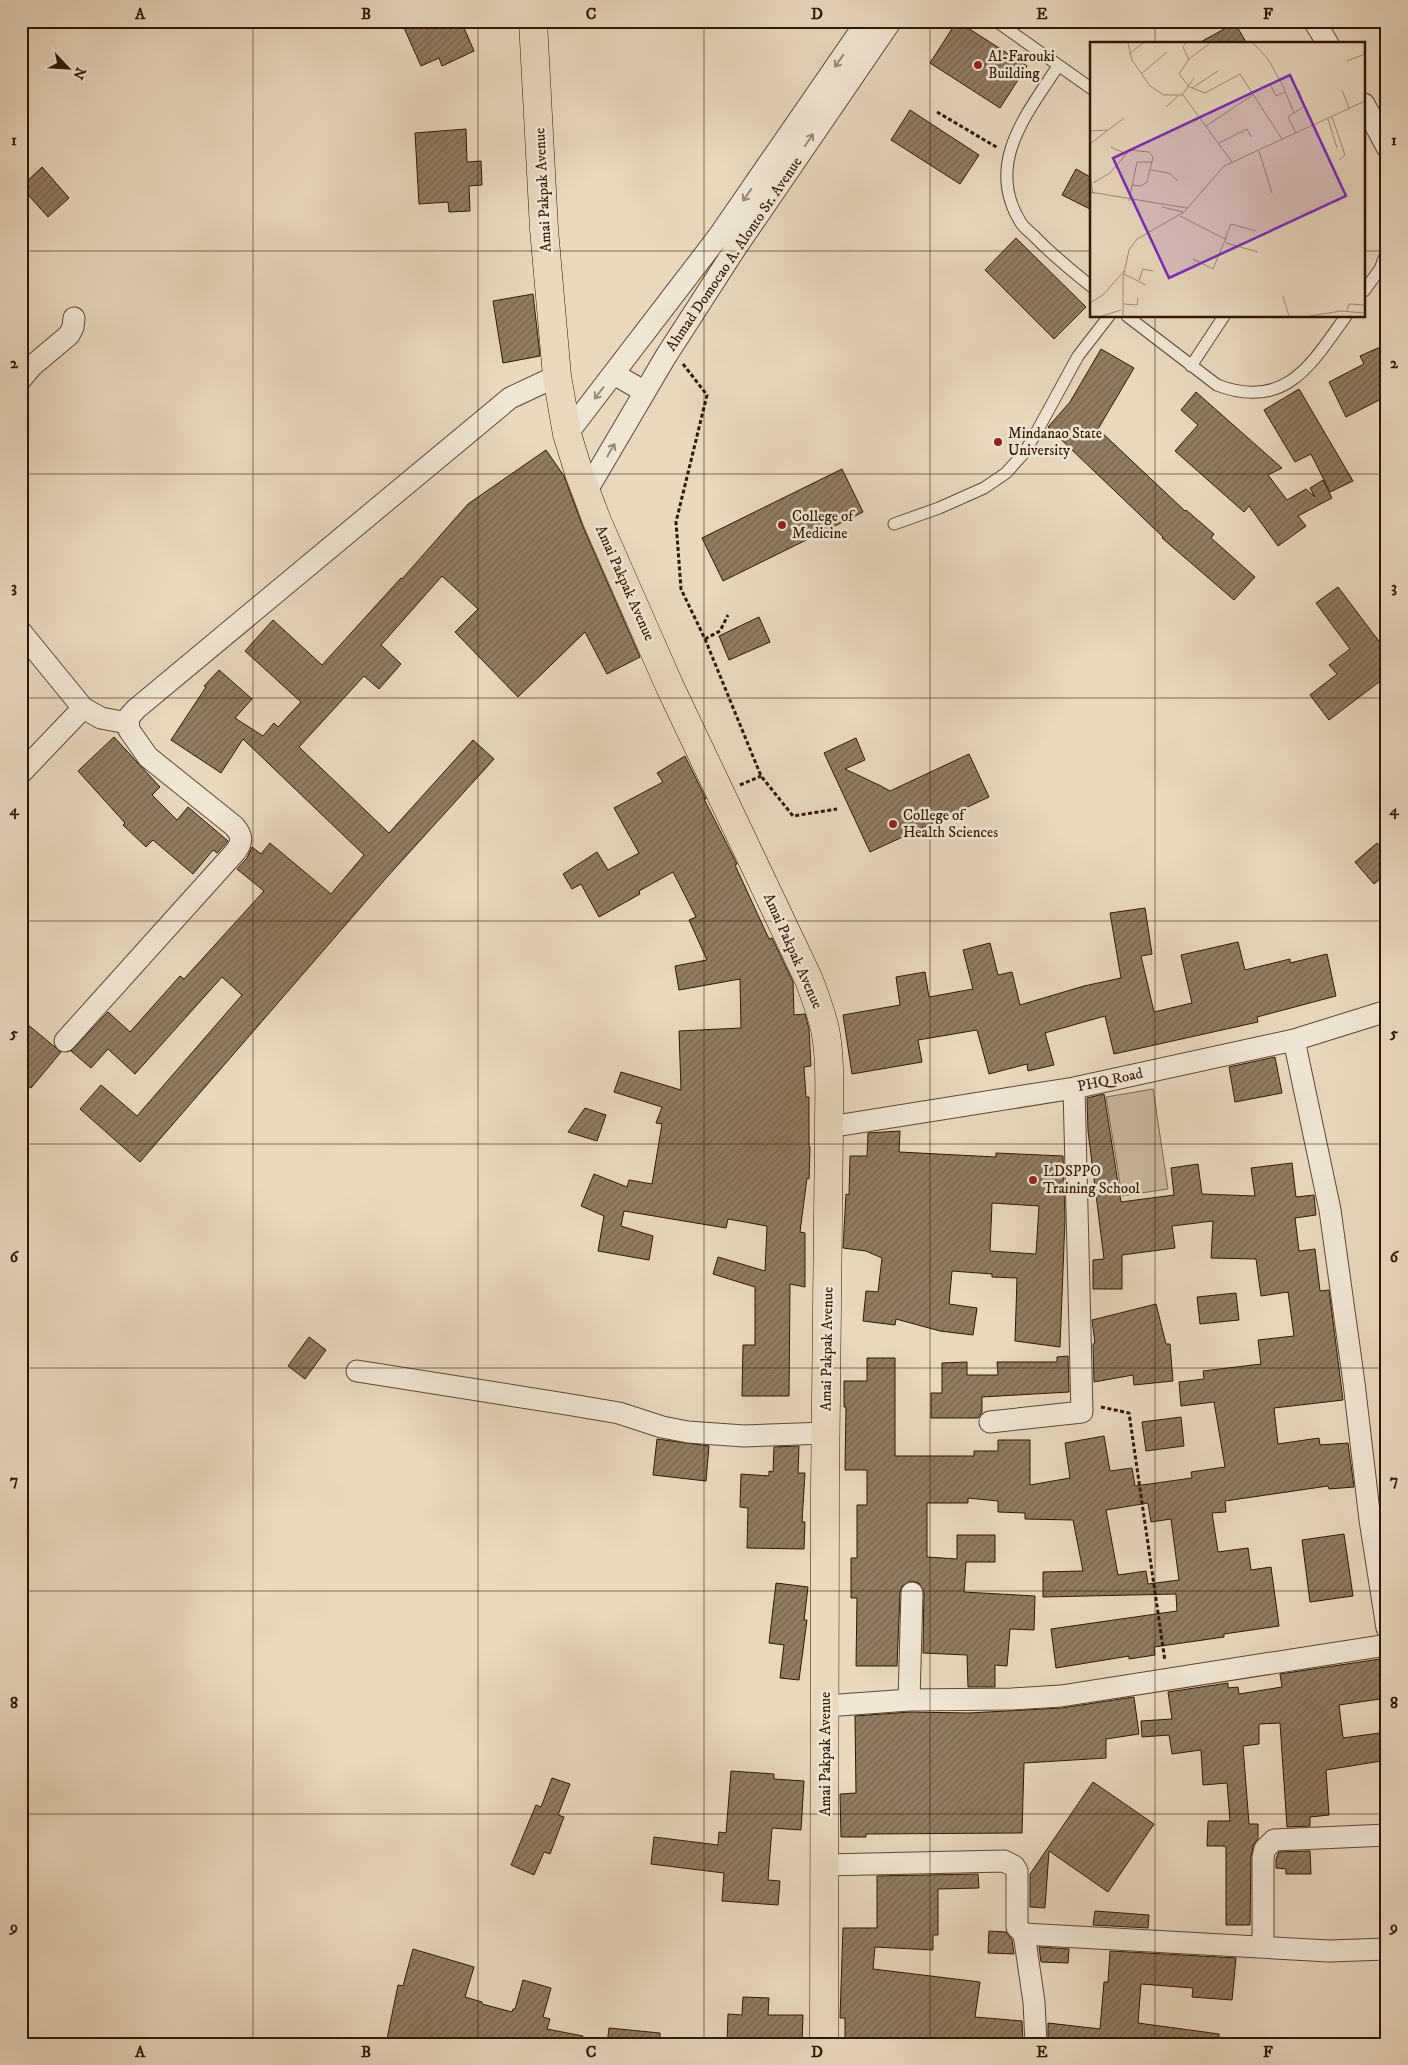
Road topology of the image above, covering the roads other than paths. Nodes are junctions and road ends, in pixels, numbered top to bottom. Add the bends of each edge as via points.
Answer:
1 (533, 21) edge
2 (867, 21) edge
3 (891, 21) edge
4 (996, 21) edge
5 (1314, 21) edge
6 (1327, 42) edge
7 (1058, 66) junction
8 (1090, 87) edge
9 (1366, 107) edge
10 (1386, 141) edge
11 (1387, 251) edge
12 (1090, 285) edge
13 (1366, 287) edge
14 (677, 292) junction
15 (699, 305) junction
16 (74, 318) dead end
17 (1107, 318) edge
18 (1130, 318) edge
19 (1223, 318) edge
20 (1345, 318) edge
21 (1191, 366) junction
22 (614, 374) junction
23 (557, 376) junction
24 (21, 379) edge
25 (645, 392) junction
26 (567, 434) junction
27 (586, 492) junction
28 (894, 524) dead end
29 (21, 632) edge
30 (83, 708) junction
31 (127, 723) junction
32 (21, 773) edge
33 (1387, 1011) edge
34 (1294, 1040) junction
35 (65, 1041) dead end
36 (1074, 1088) junction
37 (829, 1127) junction
38 (356, 1371) dead end
39 (990, 1422) dead end
40 (826, 1433) junction
41 (912, 1593) dead end
42 (1387, 1628) edge
43 (1387, 1645) edge
44 (909, 1700) junction
45 (826, 1706) junction
46 (1387, 1835) edge
47 (825, 1865) junction
48 (1024, 1934) junction
49 (1263, 1947) junction
50 (1387, 1949) edge
51 (824, 2044) edge
52 (1036, 2044) edge

1 - 23 highway, Amai Pakpak Avenue via 544,230
2 -> 14 street, Ahmad Domocao A. Alonto Sr. Avenue
15 -> 3 street, Ahmad Domocao A. Alonto Sr. Avenue
4 - 7 lane
5 - 6 street
7 - 8 lane
7 - 12 lane via 1024,118 1005,171 1011,200 1021,223
9 - 10 street
11 - 13 lane via 1380,269
14 - 15 street
14 - 22 street, Ahmad Domocao A. Alonto Sr. Avenue
15 - 25 street, Ahmad Domocao A. Alonto Sr. Avenue
16 - 24 street via 70,335
17 - 28 lane via 1078,356 1024,453 1006,473 984,488
18 - 21 lane
19 - 21 lane
20 - 21 lane via 1302,372 1291,383 1278,389 1230,390 1217,385
22 - 25 street
22 -> 26 street, Ahmad Domocao A. Alonto Sr. Avenue
23 - 26 highway, Amai Pakpak Avenue
23 - 31 street via 510,398 136,709
27 -> 25 street, Ahmad Domocao A. Alonto Sr. Avenue
26 - 27 highway, Amai Pakpak Avenue
27 - 37 highway, Amai Pakpak Avenue via 670,687 816,1000 825,1031
29 - 30 street
30 - 31 street via 101,718
30 - 32 street
31 - 35 street via 128,730 148,758 234,826 241,838 236,851
33 - 34 street, PHQ Road
34 - 36 street, PHQ Road
34 - 42 street via 1330,1210
36 - 37 street, PHQ Road
36 - 39 street via 1082,1412
37 - 40 highway, Amai Pakpak Avenue
38 - 40 street via 619,1413 688,1432 744,1436
40 - 45 highway, Amai Pakpak Avenue
41 - 44 street
43 - 44 street via 1061,1696
44 - 45 street
45 - 47 highway, Amai Pakpak Avenue
46 - 49 street via 1274,1840 1268,1843 1263,1857
47 - 48 street via 1010,1862 1016,1871 1017,1927
47 - 51 highway, Amai Pakpak Avenue
48 - 49 street
48 - 52 street via 1034,2002
49 - 50 street via 1330,1951

